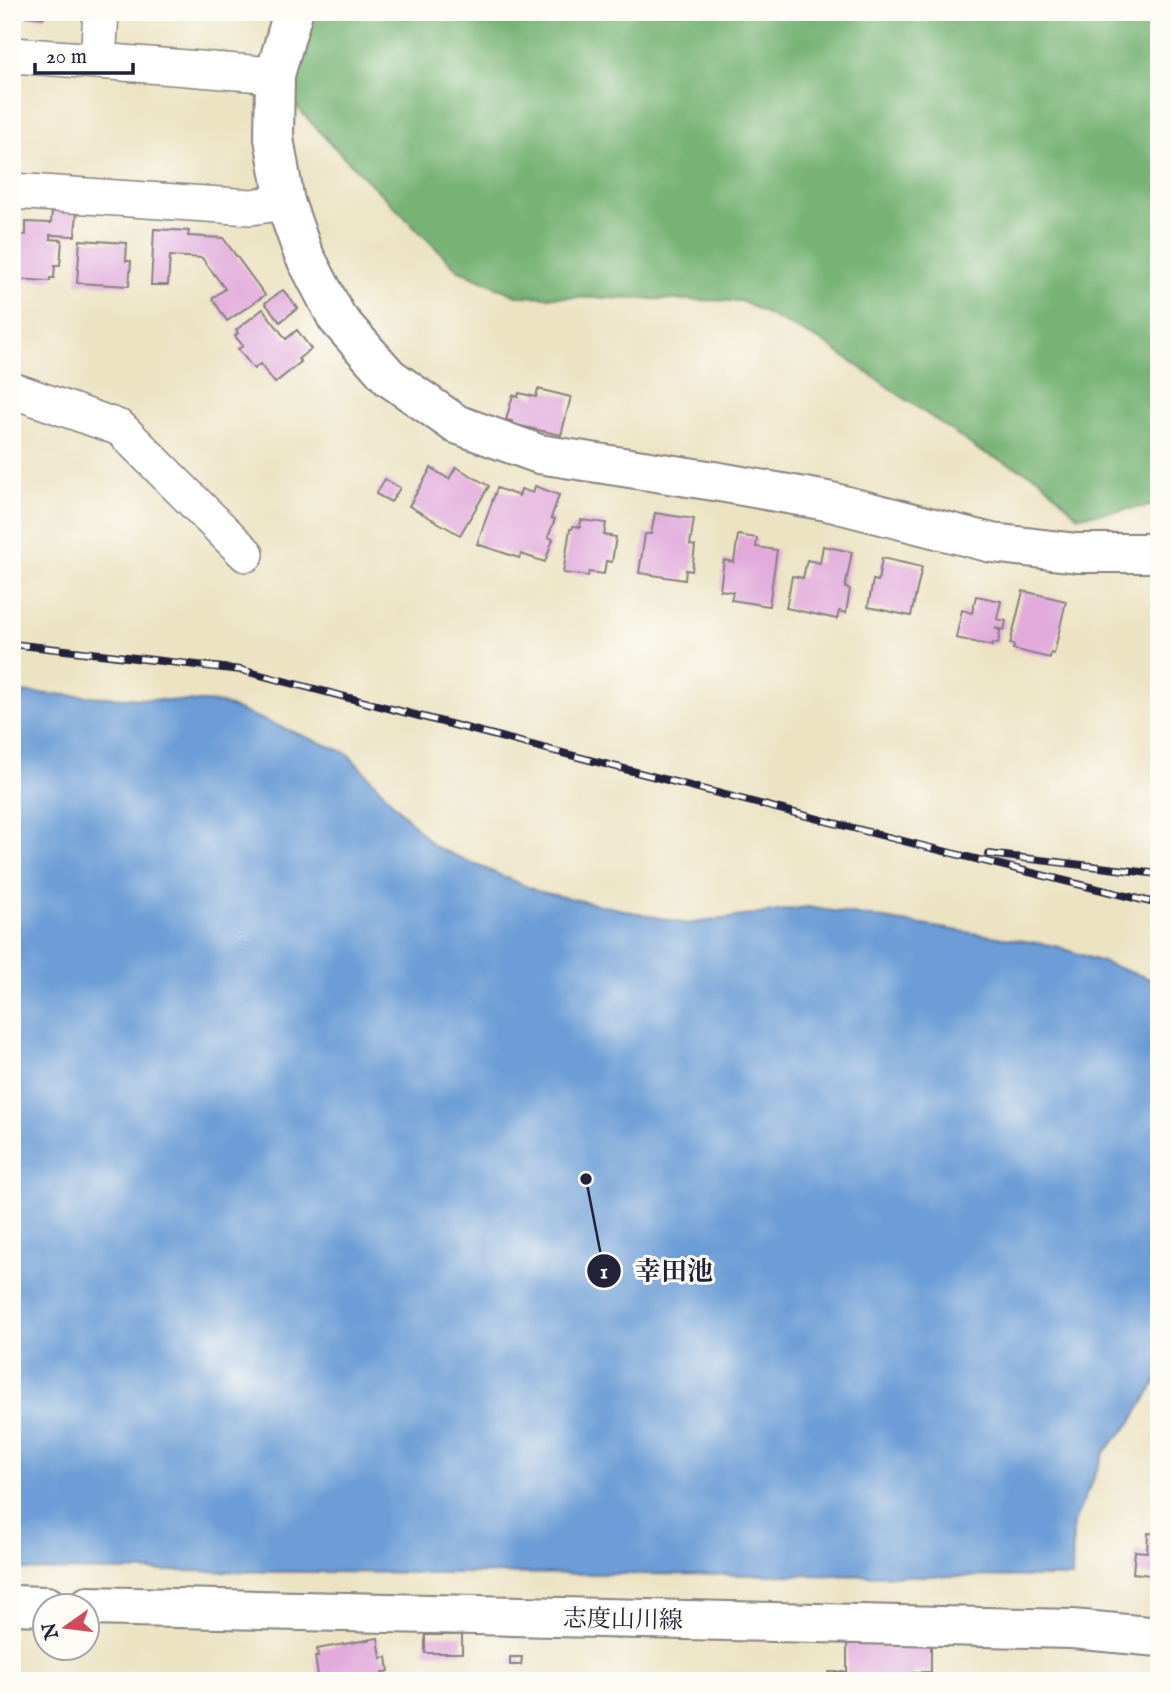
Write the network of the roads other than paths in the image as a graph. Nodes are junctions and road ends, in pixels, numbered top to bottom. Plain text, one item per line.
1 (102, 12) edge
2 (293, 12) edge
3 (12, 55) edge
4 (98, 61) junction
5 (275, 75) junction
6 (12, 191) edge
7 (285, 202) junction
8 (12, 390) edge
9 (1159, 553) edge
10 (246, 554) dead end
11 (12, 1605) edge
12 (32, 1605) edge
13 (102, 1606) edge
14 (1159, 1637) edge

1 - 4 street
2 - 5 street
3 - 4 street
4 - 5 street
5 - 7 street
6 - 7 street
7 - 9 street
8 - 10 street
11 - 12 street
13 - 14 street, 志度山川線

